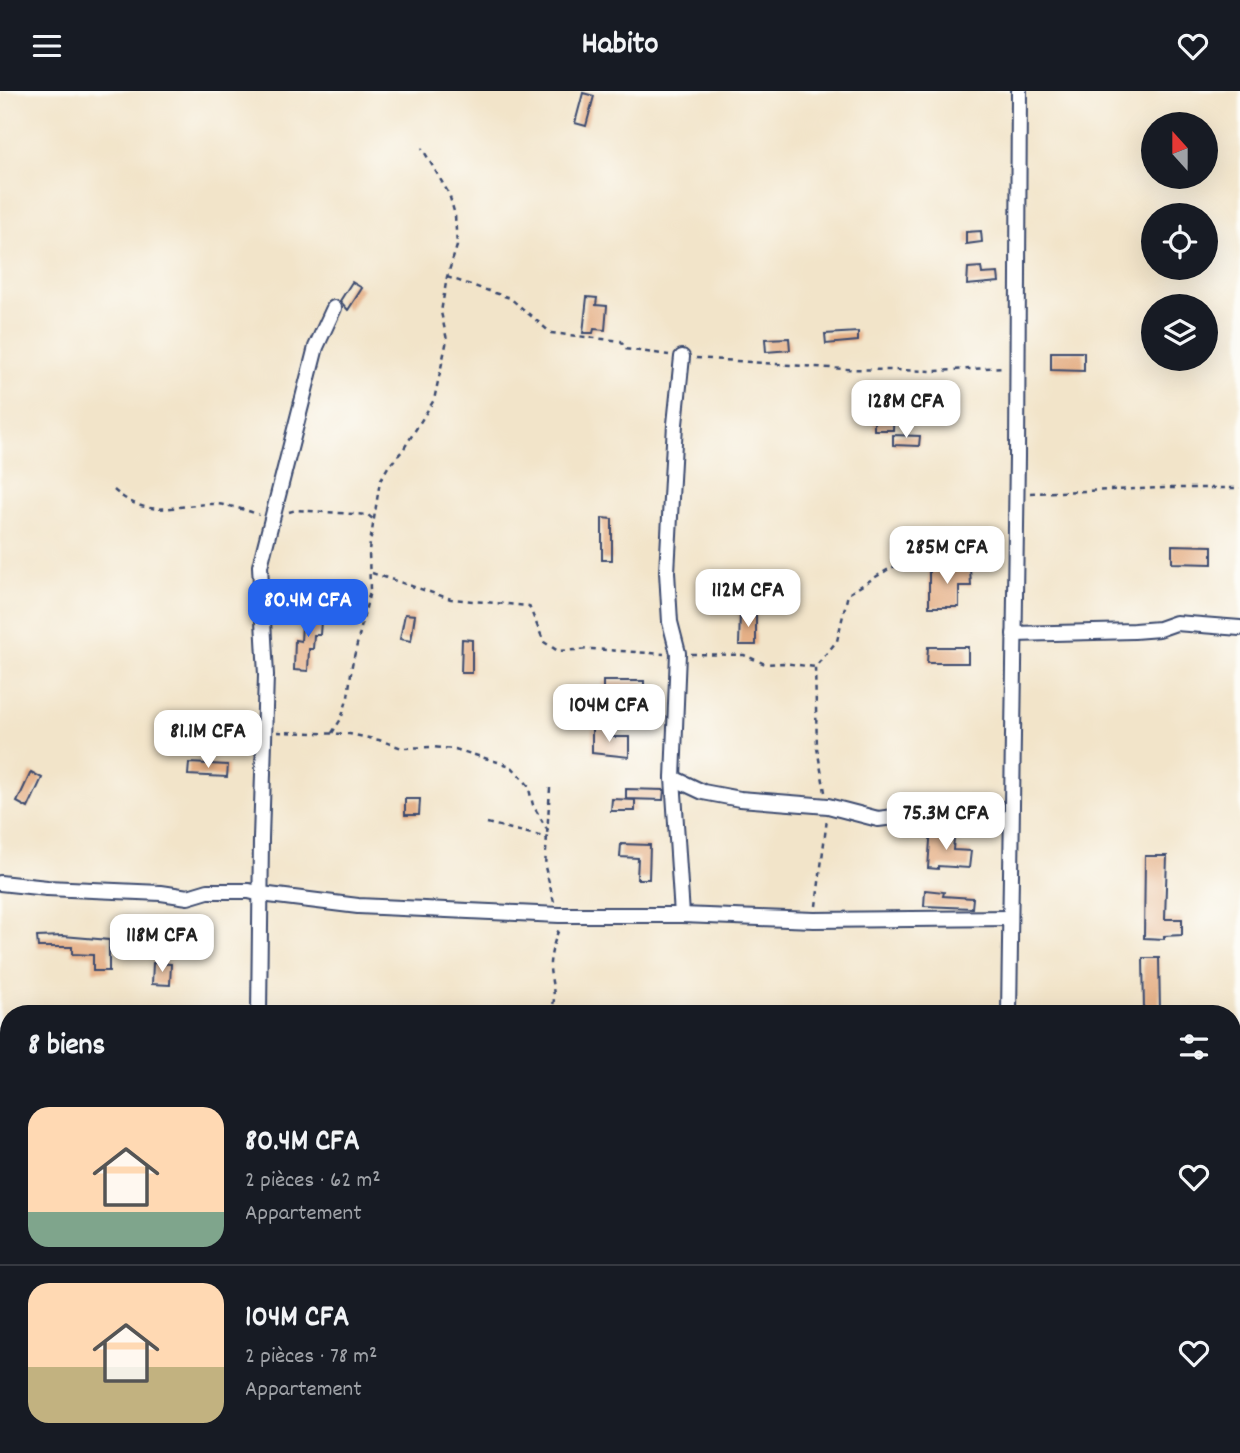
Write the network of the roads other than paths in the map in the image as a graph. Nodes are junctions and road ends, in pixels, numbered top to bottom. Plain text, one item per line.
1 (1019, 91) edge
2 (334, 307) dead end
3 (682, 357) road end
4 (1240, 628) edge
5 (1014, 634) junction
6 (673, 778) junction
7 (1011, 819) junction
8 (0, 883) edge
9 (261, 894) junction
10 (682, 915) junction
11 (1010, 918) junction
12 (259, 1005) edge
13 (1009, 1005) edge

1 - 5 street
2 - 9 street
3 - 6 street
4 - 5 street
5 - 7 street
6 - 7 street
6 - 10 street
7 - 11 street
8 - 9 street
9 - 10 street
9 - 12 street
10 - 11 street
11 - 13 street

